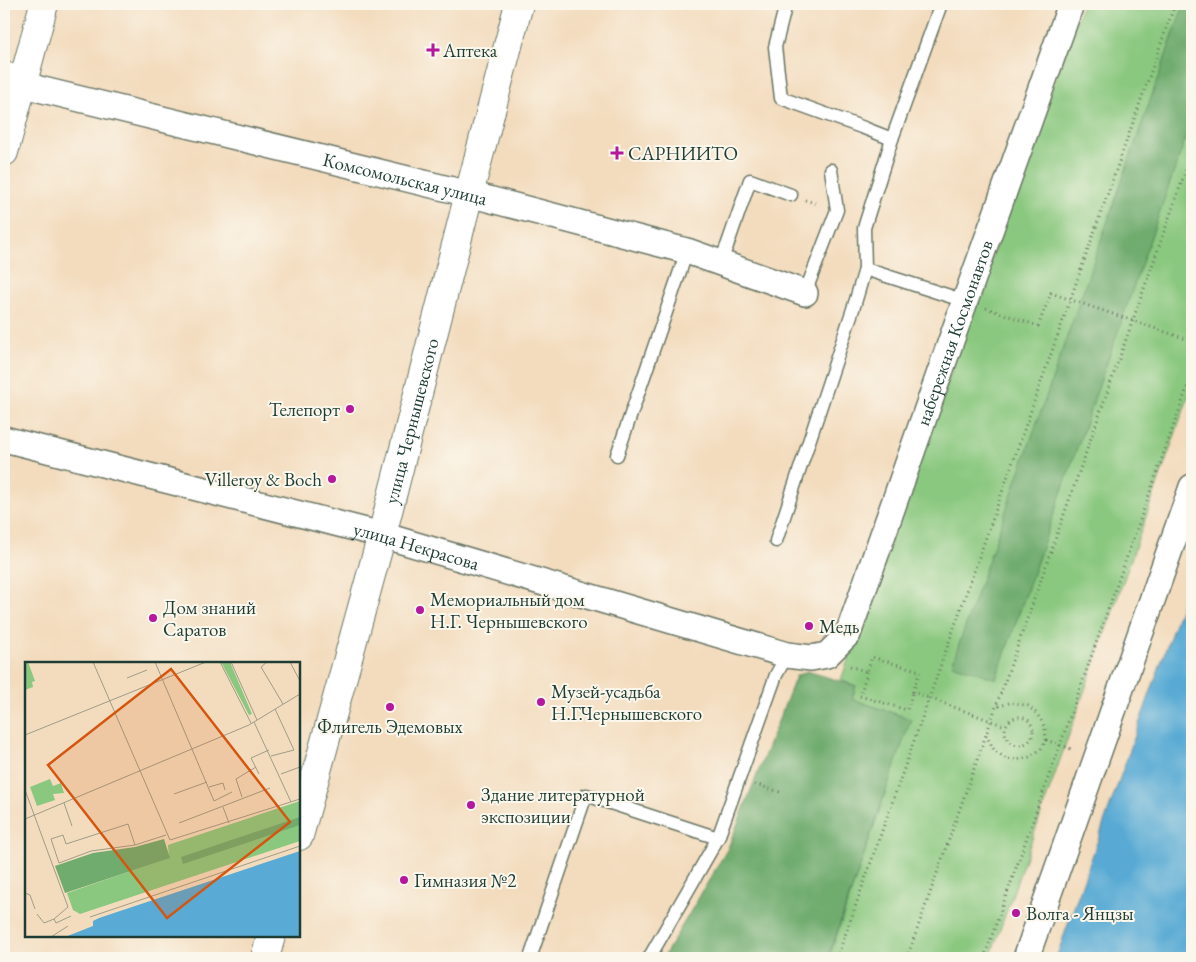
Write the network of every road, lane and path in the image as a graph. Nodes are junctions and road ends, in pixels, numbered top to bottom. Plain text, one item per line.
1 (44, 4) edge
2 (519, 4) edge
3 (786, 4) edge
4 (941, 4) edge
5 (1071, 4) edge
6 (1175, 4) edge
7 (13, 78) edge
8 (892, 139) junction
9 (4, 152) edge
10 (1192, 153) edge
11 (831, 170) dead end
12 (469, 194) junction
13 (790, 195) joint
14 (837, 210) junction
15 (687, 251) junction
16 (720, 262) junction
17 (865, 269) junction
18 (805, 292) joint
19 (1070, 300) junction
20 (965, 301) junction
21 (1133, 320) junction
22 (1192, 341) edge
23 (1192, 374) edge
24 (4, 439) edge
25 (617, 455) dead end
26 (1192, 487) edge
27 (382, 535) junction
28 (776, 541) dead end
29 (787, 655) junction
30 (827, 655) joint
31 (872, 657) dead end
32 (867, 672) dead end
33 (913, 692) junction
34 (929, 698) junction
35 (996, 707) junction
36 (991, 721) junction
37 (1005, 726) junction
38 (986, 735) junction
39 (1046, 740) junction
40 (1059, 745) junction
41 (1078, 752) dead end
42 (739, 779) junction
43 (783, 793) dead end
44 (300, 832) edge
45 (718, 838) junction
46 (271, 937) edge
47 (265, 958) edge
48 (530, 958) edge
49 (649, 958) edge
50 (836, 958) edge
51 (907, 958) edge
52 (984, 958) edge
53 (1026, 958) edge

1 - 7 main road
2 - 12 main road, улица Чернышевского
3 - 8 lane
4 - 8 lane
5 - 20 street, набережная Космонавтов
6 - 19 path
7 - 9 main road
7 - 12 street, Комсомольская улица
8 - 17 lane
10 - 21 path
11 - 14 lane
12 - 15 street, Комсомольская улица
12 - 27 main road, улица Чернышевского
13 - 14 path
13 - 16 lane
14 - 18 lane
15 - 16 street, Комсомольская улица
15 - 25 lane
16 - 18 street, Комсомольская улица
17 - 20 lane
17 - 28 lane
19 - 20 path
19 - 21 path
19 - 34 path
20 - 30 street, набережная Космонавтов
21 - 22 path
21 - 35 path
23 - 40 path
24 - 27 street, улица Некрасова
26 - 53 street
27 - 29 street, улица Некрасова
27 - 44 main road, улица Чернышевского
29 - 30 street, улица Некрасова
29 - 42 lane
31 - 33 path
32 - 33 path
33 - 34 path
34 - 36 path
34 - 50 path
35 - 36 path
35 - 39 path
36 - 37 path
36 - 38 path
37 - 37 path
38 - 39 path
38 - 51 path
39 - 40 path
40 - 41 path
40 - 52 path
42 - 43 path
42 - 45 lane
45 - 48 lane
45 - 49 lane
46 - 47 main road

